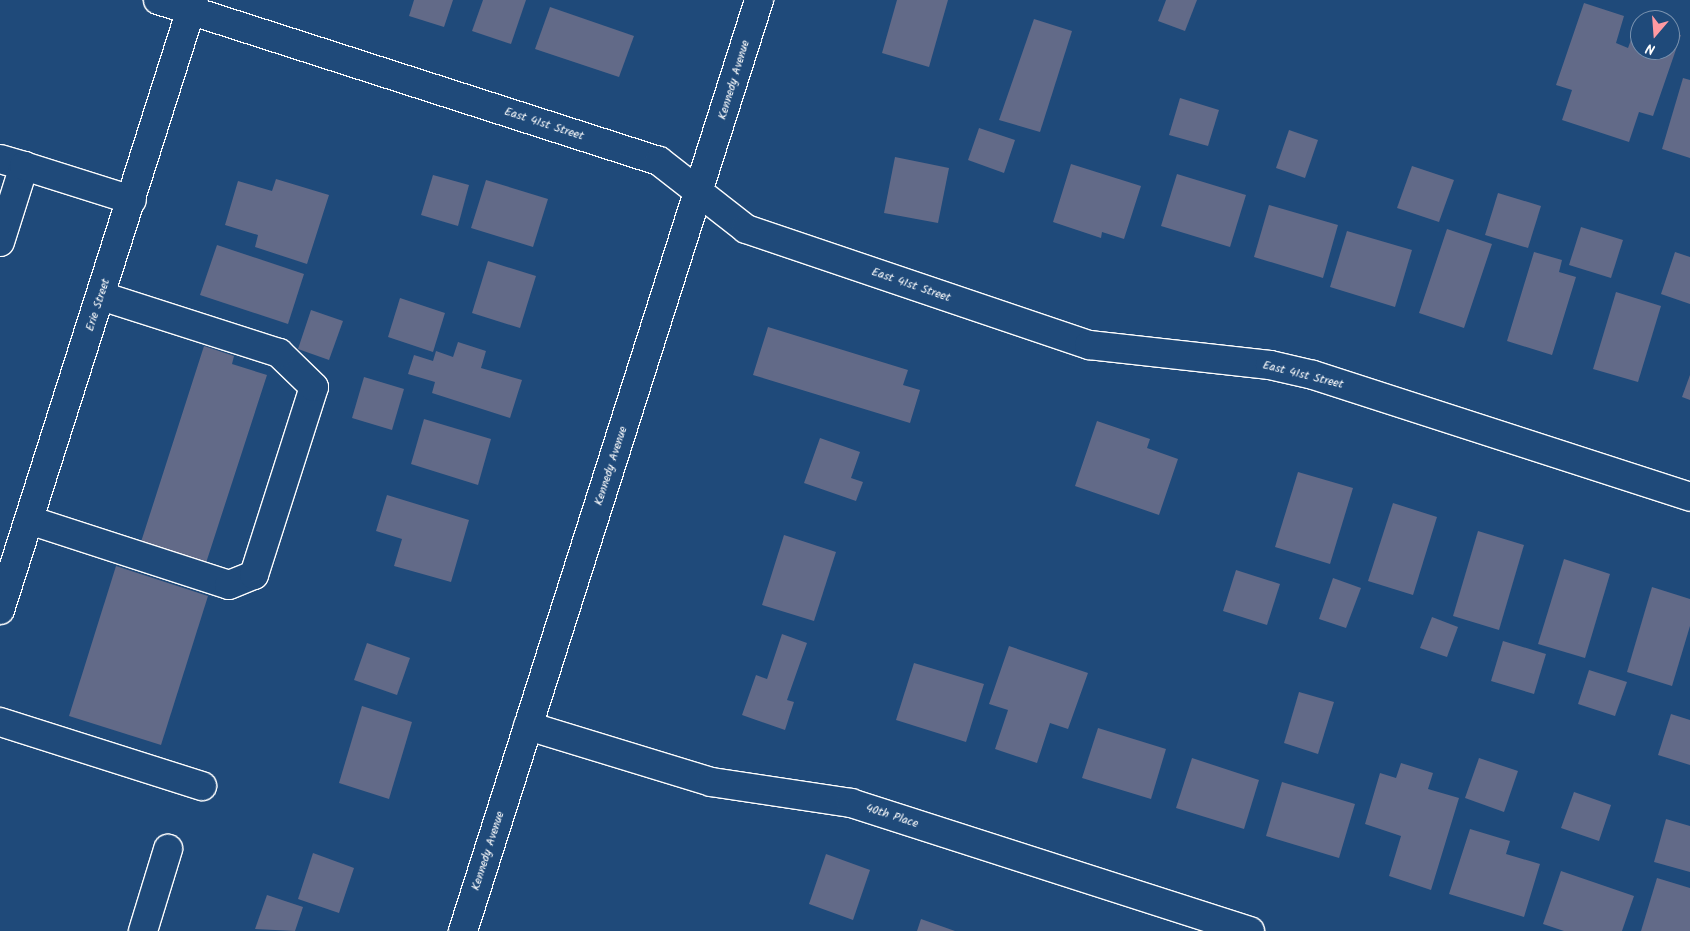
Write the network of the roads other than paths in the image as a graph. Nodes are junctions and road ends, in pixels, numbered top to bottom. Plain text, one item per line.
1 (158, 0) edge
2 (759, 0) edge
3 (192, 6) edge
4 (12, 162) edge
5 (698, 194) junction
6 (132, 200) junction
7 (0, 242) edge
8 (101, 296) junction
9 (1690, 497) edge
10 (29, 520) junction
11 (0, 610) edge
12 (0, 722) edge
13 (528, 726) junction
14 (202, 786) dead end
15 (168, 849) dead end
16 (142, 931) edge
17 (463, 931) edge
18 (1250, 931) edge

1 - 3 street, East 41st Street
2 - 5 street, Kennedy Avenue
3 - 5 street, East 41st Street
3 - 6 street, Erie Street
4 - 6 street
4 - 7 street
5 - 9 street, East 41st Street
5 - 13 street, Kennedy Avenue
6 - 8 street, Erie Street
8 - 10 street, Erie Street
8 - 10 street
10 - 11 street, Erie Street
12 - 14 street
13 - 17 street, Kennedy Avenue
13 - 18 street, 40th Place
15 - 16 street

